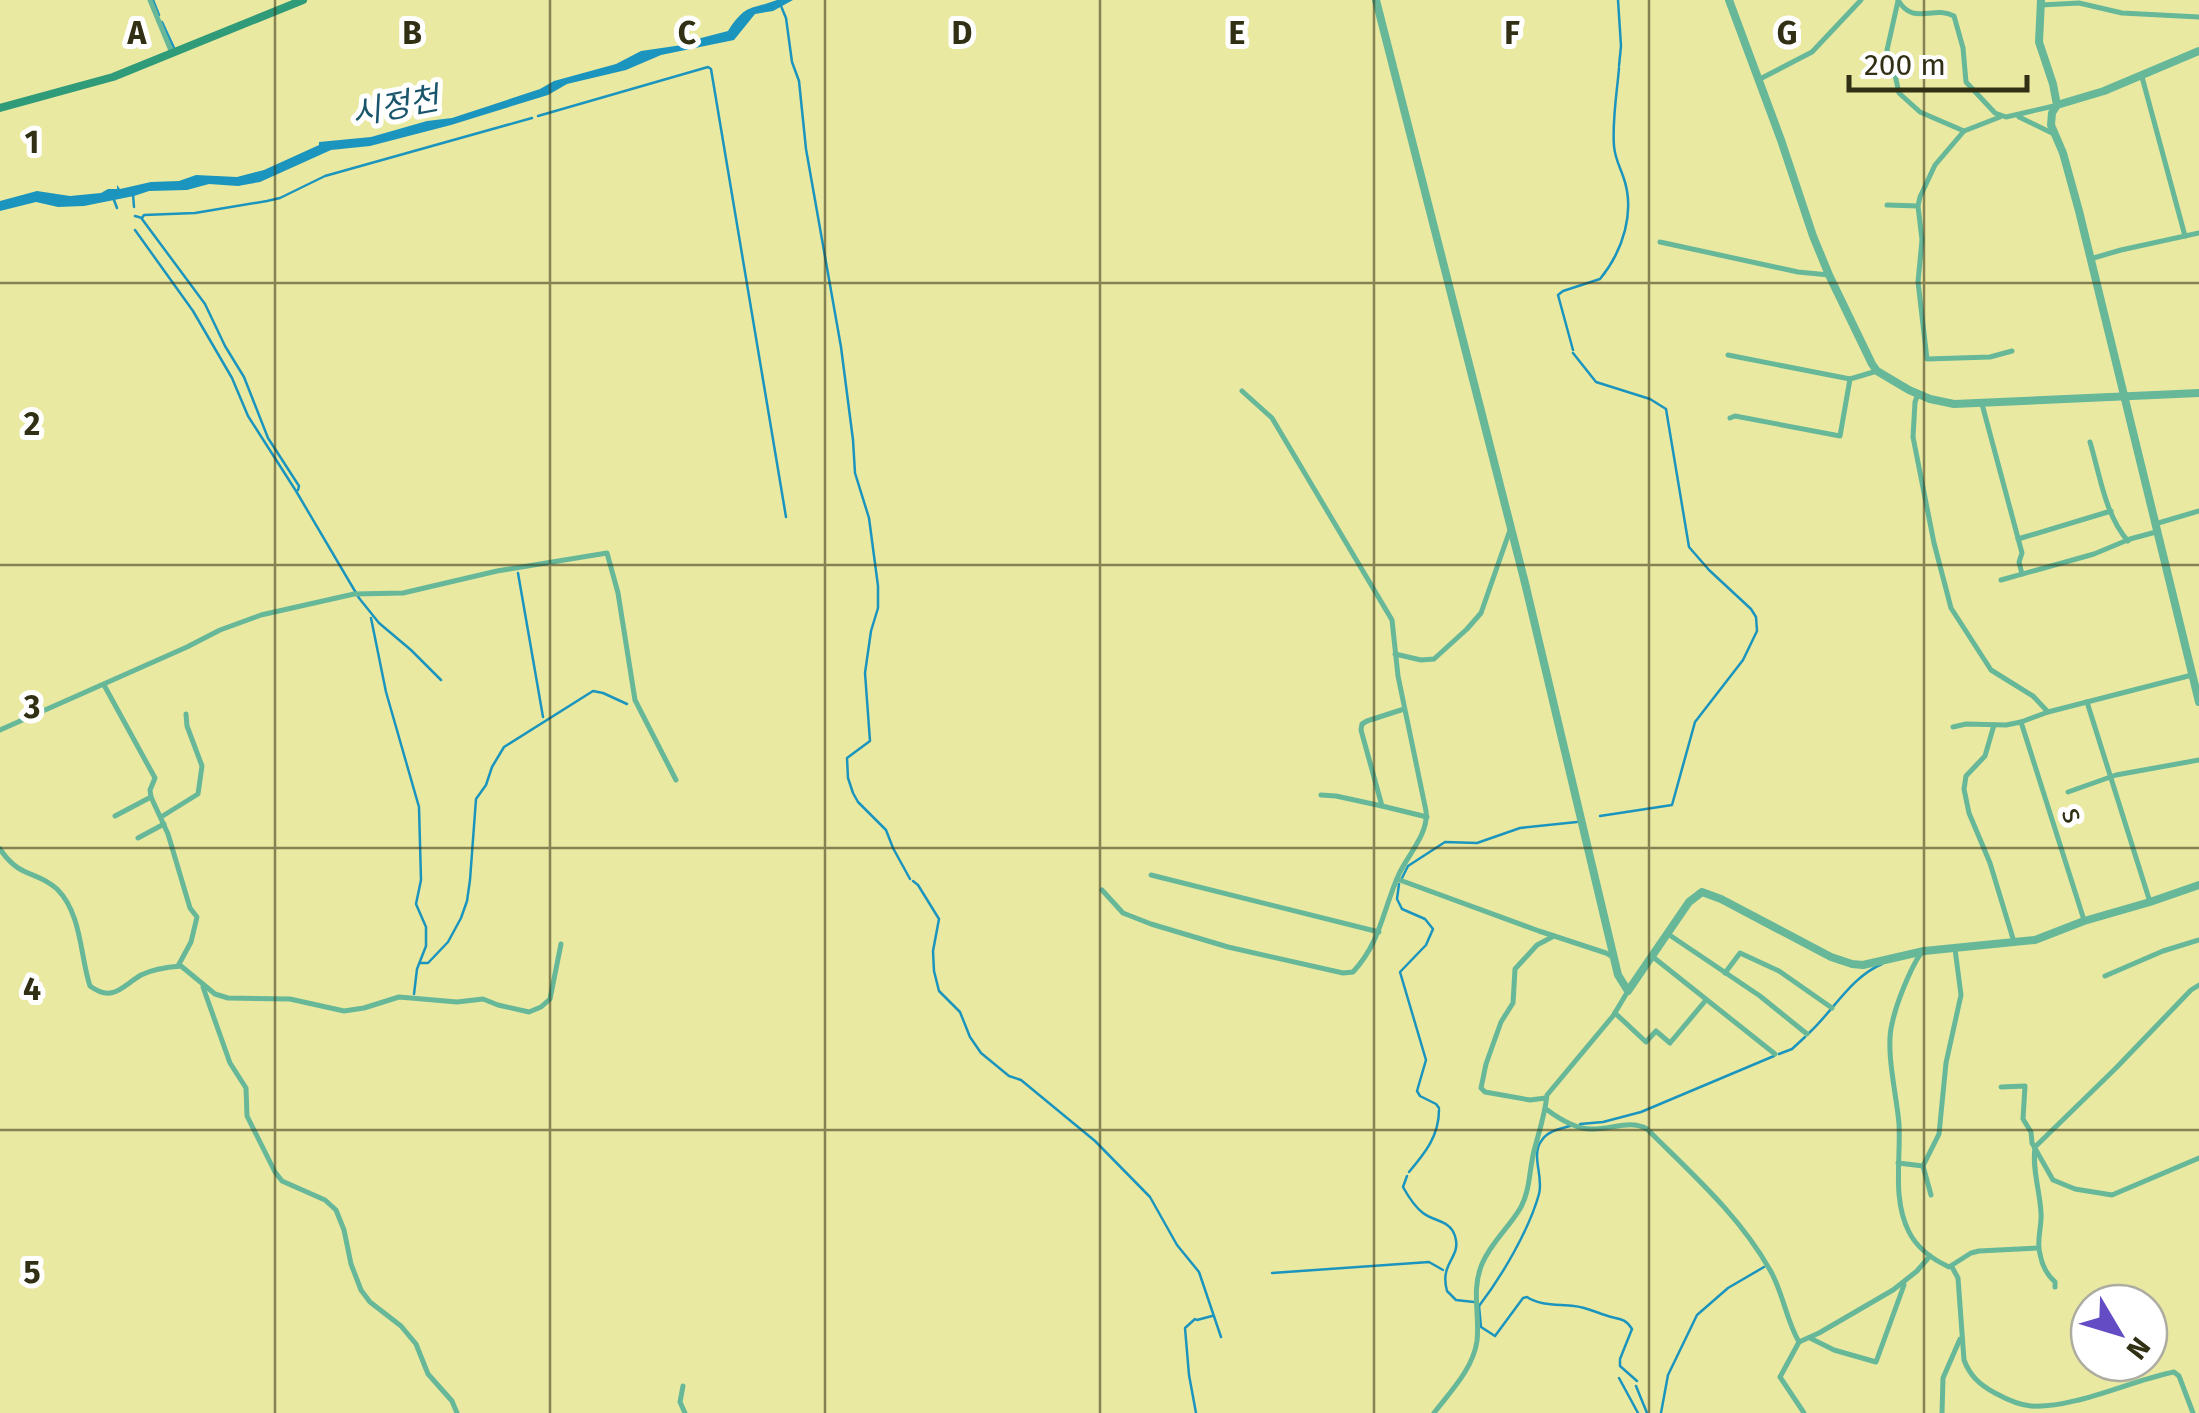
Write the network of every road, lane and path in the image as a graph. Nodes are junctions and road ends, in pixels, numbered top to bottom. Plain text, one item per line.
1 (150, 0) edge
2 (303, 0) edge
3 (1376, 0) edge
4 (1729, 0) edge
5 (1861, 0) edge
6 (1898, 0) edge
7 (2041, 2) edge
8 (2199, 17) edge
9 (2199, 51) edge
10 (172, 53) junction
11 (2141, 74) junction
12 (1758, 80) junction
13 (2057, 105) junction
14 (0, 108) edge
15 (2016, 116) junction
16 (2000, 117) junction
17 (1964, 131) junction
18 (2058, 138) junction
19 (1887, 206) dead end
20 (1918, 206) junction
21 (2199, 233) edge
22 (2185, 236) junction
23 (1660, 242) dead end
24 (2090, 260) junction
25 (1829, 275) junction
26 (2012, 351) dead end
27 (1728, 355) dead end
28 (1877, 370) junction
29 (1850, 379) junction
30 (1242, 392) dead end
31 (2199, 393) edge
32 (1918, 394) junction
33 (2124, 397) junction
34 (1982, 404) junction
35 (1730, 418) dead end
36 (2090, 442) dead end
37 (2111, 511) junction
38 (2199, 511) edge
39 (2156, 528) junction
40 (1510, 530) junction
41 (2018, 539) junction
42 (2128, 541) junction
43 (2022, 574) junction
44 (2002, 580) dead end
45 (2199, 640) edge
46 (2184, 644) junction
47 (1395, 654) junction
48 (2192, 675) junction
49 (104, 684) junction
50 (2087, 702) junction
51 (2199, 702) edge
52 (1404, 708) junction
53 (2048, 712) junction
54 (186, 714) dead end
55 (2020, 722) junction
56 (1994, 725) junction
57 (1954, 728) dead end
58 (0, 730) edge
59 (2199, 760) edge
60 (2110, 778) junction
61 (676, 780) dead end
62 (2068, 792) dead end
63 (1321, 795) dead end
64 (151, 797) junction
65 (1382, 806) junction
66 (115, 816) dead end
67 (1427, 817) junction
68 (163, 820) junction
69 (138, 838) dead end
70 (0, 848) edge
71 (1150, 876) dead end
72 (1397, 879) junction
73 (2199, 884) edge
74 (1102, 890) dead end
75 (2150, 902) junction
76 (2084, 921) junction
77 (1379, 932) junction
78 (1668, 934) junction
79 (1554, 936) junction
80 (2199, 940) edge
81 (2014, 942) junction
82 (561, 944) dead end
83 (1954, 946) junction
84 (1924, 951) junction
85 (1653, 957) junction
86 (1614, 958) junction
87 (178, 966) junction
88 (1725, 973) junction
89 (2105, 976) dead end
90 (202, 984) junction
91 (2199, 986) edge
92 (1628, 991) junction
93 (1706, 1000) junction
94 (1832, 1008) dead end
95 (1615, 1013) junction
96 (1807, 1034) dead end
97 (1774, 1054) dead end
98 (2001, 1087) dead end
99 (1546, 1098) junction
100 (1546, 1108) junction
101 (2034, 1147) junction
102 (2199, 1158) edge
103 (1898, 1163) junction
104 (1923, 1166) junction
105 (1930, 1195) dead end
106 (2038, 1248) junction
107 (1930, 1256) junction
108 (1952, 1267) junction
109 (1905, 1282) junction
110 (2055, 1288) dead end
111 (1962, 1336) junction
112 (1810, 1338) junction
113 (1798, 1342) junction
114 (683, 1386) dead end
115 (457, 1413) edge
116 (685, 1413) edge
117 (1434, 1413) edge
118 (1804, 1413) edge
119 (1942, 1413) edge
120 (2193, 1413) edge

1 - 10 street
2 - 10 main road
3 - 40 street
4 - 12 street
5 - 12 street
6 - 16 street
6 - 17 street
7 - 8 street
7 - 13 street
9 - 11 street
10 - 14 main road
11 - 13 street
11 - 22 street
12 - 25 street
13 - 15 street
13 - 18 street
15 - 16 street
15 - 18 street
16 - 17 street
17 - 20 street
18 - 24 street
19 - 20 street
20 - 26 street
21 - 22 street
22 - 24 street
23 - 25 street
24 - 33 street
25 - 28 street
27 - 29 street
28 - 29 street
28 - 32 street
29 - 35 street
30 - 47 street
31 - 33 street
32 - 34 street
32 - 53 street
33 - 34 street
33 - 39 street
34 - 41 street
36 - 37 street
37 - 41 street
37 - 42 street
38 - 39 street
39 - 42 street
39 - 46 street
40 - 47 street
40 - 86 street
41 - 43 street
42 - 43 street
43 - 44 street
45 - 46 street
46 - 48 street
47 - 52 street
48 - 50 street
48 - 51 street
49 - 58 street
49 - 61 street
49 - 64 street
50 - 53 street
50 - 60 street
52 - 65 street
52 - 67 street
53 - 55 street
54 - 68 street
55 - 56 street
55 - 76 street, s
56 - 57 street
56 - 81 street
59 - 60 street
60 - 62 street
60 - 75 street
63 - 65 street
64 - 66 street
64 - 68 street
65 - 67 street
67 - 72 street
68 - 69 street
68 - 87 street
70 - 87 street
71 - 77 street
72 - 77 street
72 - 79 street
73 - 75 street
74 - 77 street
75 - 76 street
76 - 81 street
78 - 84 street
78 - 85 street
78 - 88 street
79 - 86 street
79 - 99 street
80 - 89 street
81 - 83 street
82 - 90 street
83 - 84 street
83 - 104 street
84 - 103 street
85 - 92 street
85 - 93 street
86 - 92 street
87 - 90 street
88 - 94 street
88 - 96 street
90 - 115 street
91 - 101 street
92 - 95 street
93 - 95 street
93 - 97 street
95 - 99 street
98 - 101 street
99 - 100 street
100 - 113 street
100 - 117 street
101 - 102 street
101 - 106 street
103 - 104 street
103 - 107 street
104 - 105 street
106 - 108 street
106 - 110 street
107 - 108 street
107 - 109 street
108 - 111 street
109 - 112 street
109 - 112 street
111 - 119 street
111 - 120 street
112 - 113 street
113 - 118 street
114 - 116 street

